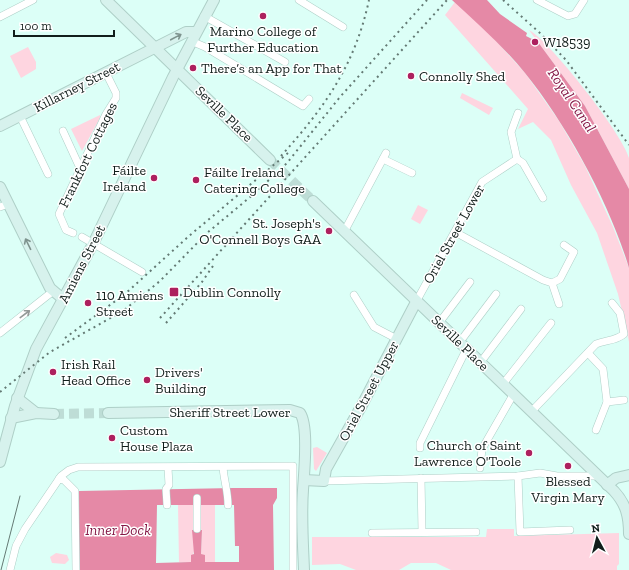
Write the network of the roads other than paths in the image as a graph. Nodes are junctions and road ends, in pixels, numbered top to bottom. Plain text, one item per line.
1 (33, 0) edge
2 (106, 0) edge
3 (214, 0) edge
4 (299, 0) edge
5 (537, 0) edge
6 (584, 0) edge
7 (204, 16) junction
8 (0, 17) edge
9 (343, 27) dead end
10 (196, 32) junction
11 (191, 41) junction
12 (155, 48) junction
13 (285, 62) dead end
14 (177, 70) junction
15 (106, 73) junction
16 (309, 99) dead end
17 (518, 113) dead end
18 (20, 116) junction
19 (0, 126) edge
20 (63, 131) dead end
21 (517, 159) junction
22 (270, 160) tunnel mouth
23 (80, 168) junction
24 (412, 173) dead end
25 (48, 174) dead end
26 (0, 187) edge
27 (543, 198) dead end
28 (313, 201) tunnel mouth
29 (4, 205) edge
30 (344, 232) junction
31 (455, 232) junction
32 (73, 233) dead end
33 (82, 237) dead end
34 (94, 242) junction
35 (564, 245) dead end
36 (142, 272) dead end
37 (470, 282) dead end
38 (552, 282) junction
39 (52, 292) junction
40 (496, 294) dead end
41 (354, 295) dead end
42 (63, 299) junction
43 (416, 302) junction
44 (559, 304) dead end
45 (612, 304) dead end
46 (521, 309) dead end
47 (439, 323) junction
48 (550, 323) dead end
49 (0, 333) edge
50 (397, 339) junction
51 (459, 343) junction
52 (466, 350) junction
53 (588, 353) junction
54 (480, 363) junction
55 (503, 384) junction
56 (514, 395) junction
57 (17, 398) junction
58 (624, 400) dead end
59 (607, 402) junction
60 (531, 412) junction
61 (36, 413) junction
62 (108, 413) tunnel mouth
63 (54, 414) tunnel mouth
64 (11, 418) junction
65 (596, 430) dead end
66 (420, 448) dead end
67 (0, 462) edge
68 (224, 467) junction
69 (168, 468) junction
70 (480, 468) dead end
71 (629, 475) edge
72 (518, 476) junction
73 (598, 476) junction
74 (421, 478) junction
75 (59, 479) junction
76 (304, 480) junction
77 (324, 480) junction
78 (607, 485) junction
79 (197, 498) dead end
80 (166, 505) dead end
81 (228, 505) dead end
82 (197, 529) dead end
83 (570, 530) dead end
84 (422, 532) junction
85 (476, 532) dead end
86 (372, 533) dead end
87 (629, 534) edge
88 (10, 570) edge
89 (76, 570) edge
90 (293, 570) edge
91 (304, 570) edge

1 - 8 street
2 - 12 main road, Seville Place
3 - 7 main road, Amiens Street
4 - 9 street
5 - 6 street
7 - 10 main road, Amiens Street
7 - 13 street
10 - 11 main road, Amiens Street
12 -> 10 main road, Killarney Street
11 - 14 main road, Amiens Street
11 - 16 street
12 - 14 main road, Seville Place
12 - 15 main road, Killarney Street
14 - 22 main road, Seville Place
14 - 34 main road, Amiens Street
15 - 18 main road, Killarney Street
15 - 23 street, Frankfort Cottages
17 - 21 street
18 - 19 main road, Killarney Street
18 - 25 street
20 - 23 street
21 - 27 street
21 - 31 street, Oriel Street Lower
23 - 32 street, Frankfort Cottages
24 - 30 street
26 - 29 main road
28 - 30 main road, Seville Place
39 -> 29 main road
30 - 43 main road, Seville Place
31 - 38 street
31 - 43 street, Oriel Street Lower
33 - 34 street
34 - 36 street
34 - 42 main road, Amiens Street
35 - 38 street
37 - 47 street
38 - 44 street
39 - 42 main road
49 -> 39 street
40 - 51 street
41 - 50 street
42 - 57 main road, Amiens Street
43 - 47 main road, Seville Place
43 - 50 main road, Oriel Street Upper
45 - 53 street
46 - 54 street
47 - 51 main road, Seville Place
48 - 55 street
50 - 77 main road, Oriel Street Upper
51 - 52 main road, Seville Place
52 - 54 main road, Seville Place
52 - 66 street
53 - 59 street
53 - 60 street
54 - 55 main road, Seville Place
55 - 56 main road, Seville Place
56 - 60 main road, Seville Place
56 - 70 street
57 - 61 main road
57 - 64 main road, Amiens Street
58 - 59 street
59 - 65 street
60 - 73 main road, Seville Place
61 - 63 main road
61 - 64 main road
62 - 76 main road, Sheriff Street Lower
64 - 67 main road, Amiens Street
68 - 69 street
68 - 81 street
68 - 90 street
69 - 75 street
69 - 80 street
71 - 78 main road
72 - 73 street
72 - 74 street
72 - 83 street
73 - 78 main road, Seville Place
74 - 77 street
74 - 84 street
75 - 88 street
75 - 89 street
76 - 77 main road
76 - 91 main road
78 - 87 main road, Seville Place
79 - 82 street
84 - 85 street
84 - 86 street

